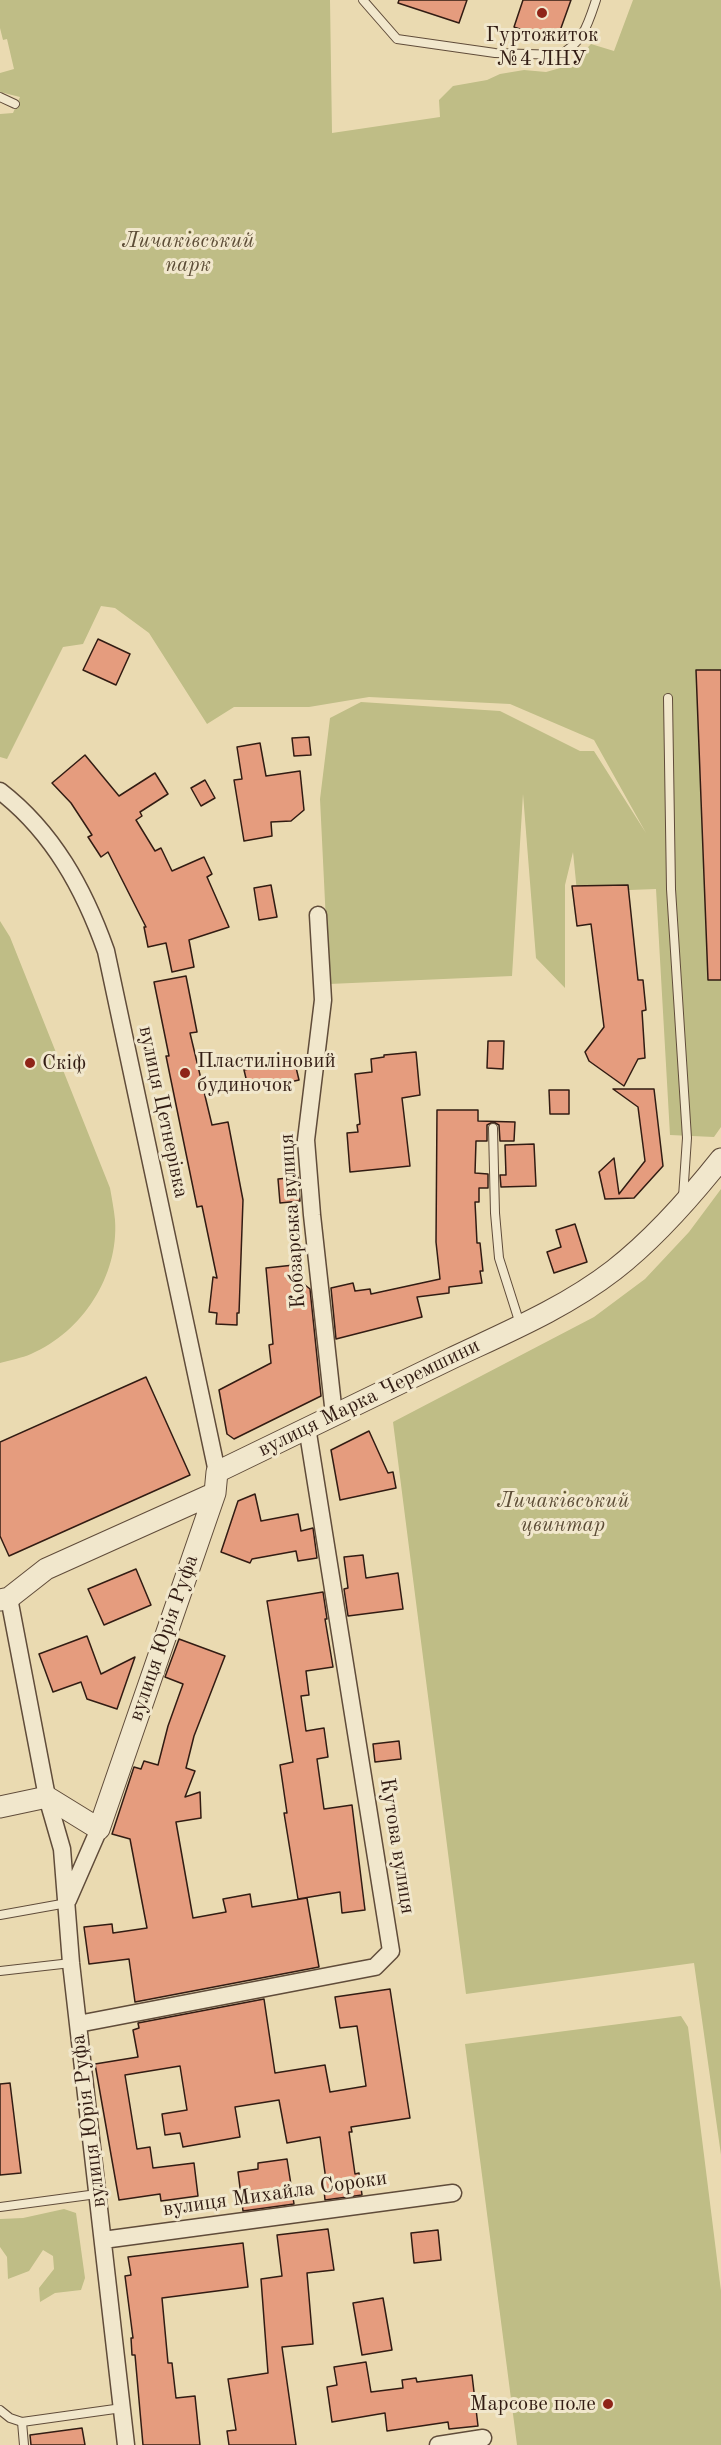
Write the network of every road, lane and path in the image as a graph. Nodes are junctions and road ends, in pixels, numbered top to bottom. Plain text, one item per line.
1 (363, 0) edge
2 (596, 0) edge
3 (0, 97) edge
4 (15, 104) dead end
5 (668, 698) dead end
6 (0, 791) edge
7 (318, 915) dead end
8 (493, 1128) dead end
9 (721, 1159) edge
10 (682, 1204) junction
11 (520, 1324) junction
12 (334, 1415) junction
13 (307, 1428) junction
14 (216, 1482) junction
15 (4, 1599) edge
16 (47, 1797) junction
17 (0, 1807) edge
18 (99, 1829) junction
19 (67, 1904) junction
20 (0, 1915) edge
21 (71, 1963) junction
22 (0, 1971) edge
23 (78, 2024) junction
24 (453, 2193) dead end
25 (97, 2194) junction
26 (0, 2207) edge
27 (103, 2240) junction
28 (122, 2408) junction
29 (0, 2410) edge
30 (22, 2422) junction
31 (483, 2438) dead end
32 (24, 2445) edge
33 (126, 2445) edge
34 (438, 2445) edge

1 - 2 lane
3 - 4 lane
5 - 10 lane
6 - 14 street, вулиця Цетнерівка
7 - 12 street, Кобзарська вулиця
8 - 11 lane
9 - 10 street, вулиця Марка Черемшини
10 - 11 street, вулиця Марка Черемшини
11 - 12 street, вулиця Марка Черемшини
12 - 13 street, вулиця Марка Черемшини
13 - 14 street, вулиця Марка Черемшини
13 - 23 street, Кутова вулиця
14 - 15 street, вулиця Марка Черемшини
14 - 18 street, вулиця Юрія Руфа
15 - 16 street, вулиця Юрія Руфа
16 - 17 street
16 - 18 street
16 - 19 street, вулиця Юрія Руфа
18 - 19 street
19 - 20 lane
19 - 21 street, вулиця Юрія Руфа
21 - 22 lane
21 - 23 street, вулиця Юрія Руфа
23 - 25 street, вулиця Юрія Руфа
24 - 27 street, вулиця Михайла Сороки
25 - 26 lane
25 - 27 street, вулиця Юрія Руфа
27 - 28 street, вулиця Юрія Руфа
28 - 30 lane
28 - 33 street, вулиця Юрія Руфа
29 - 30 lane
30 - 32 lane
31 - 34 street

